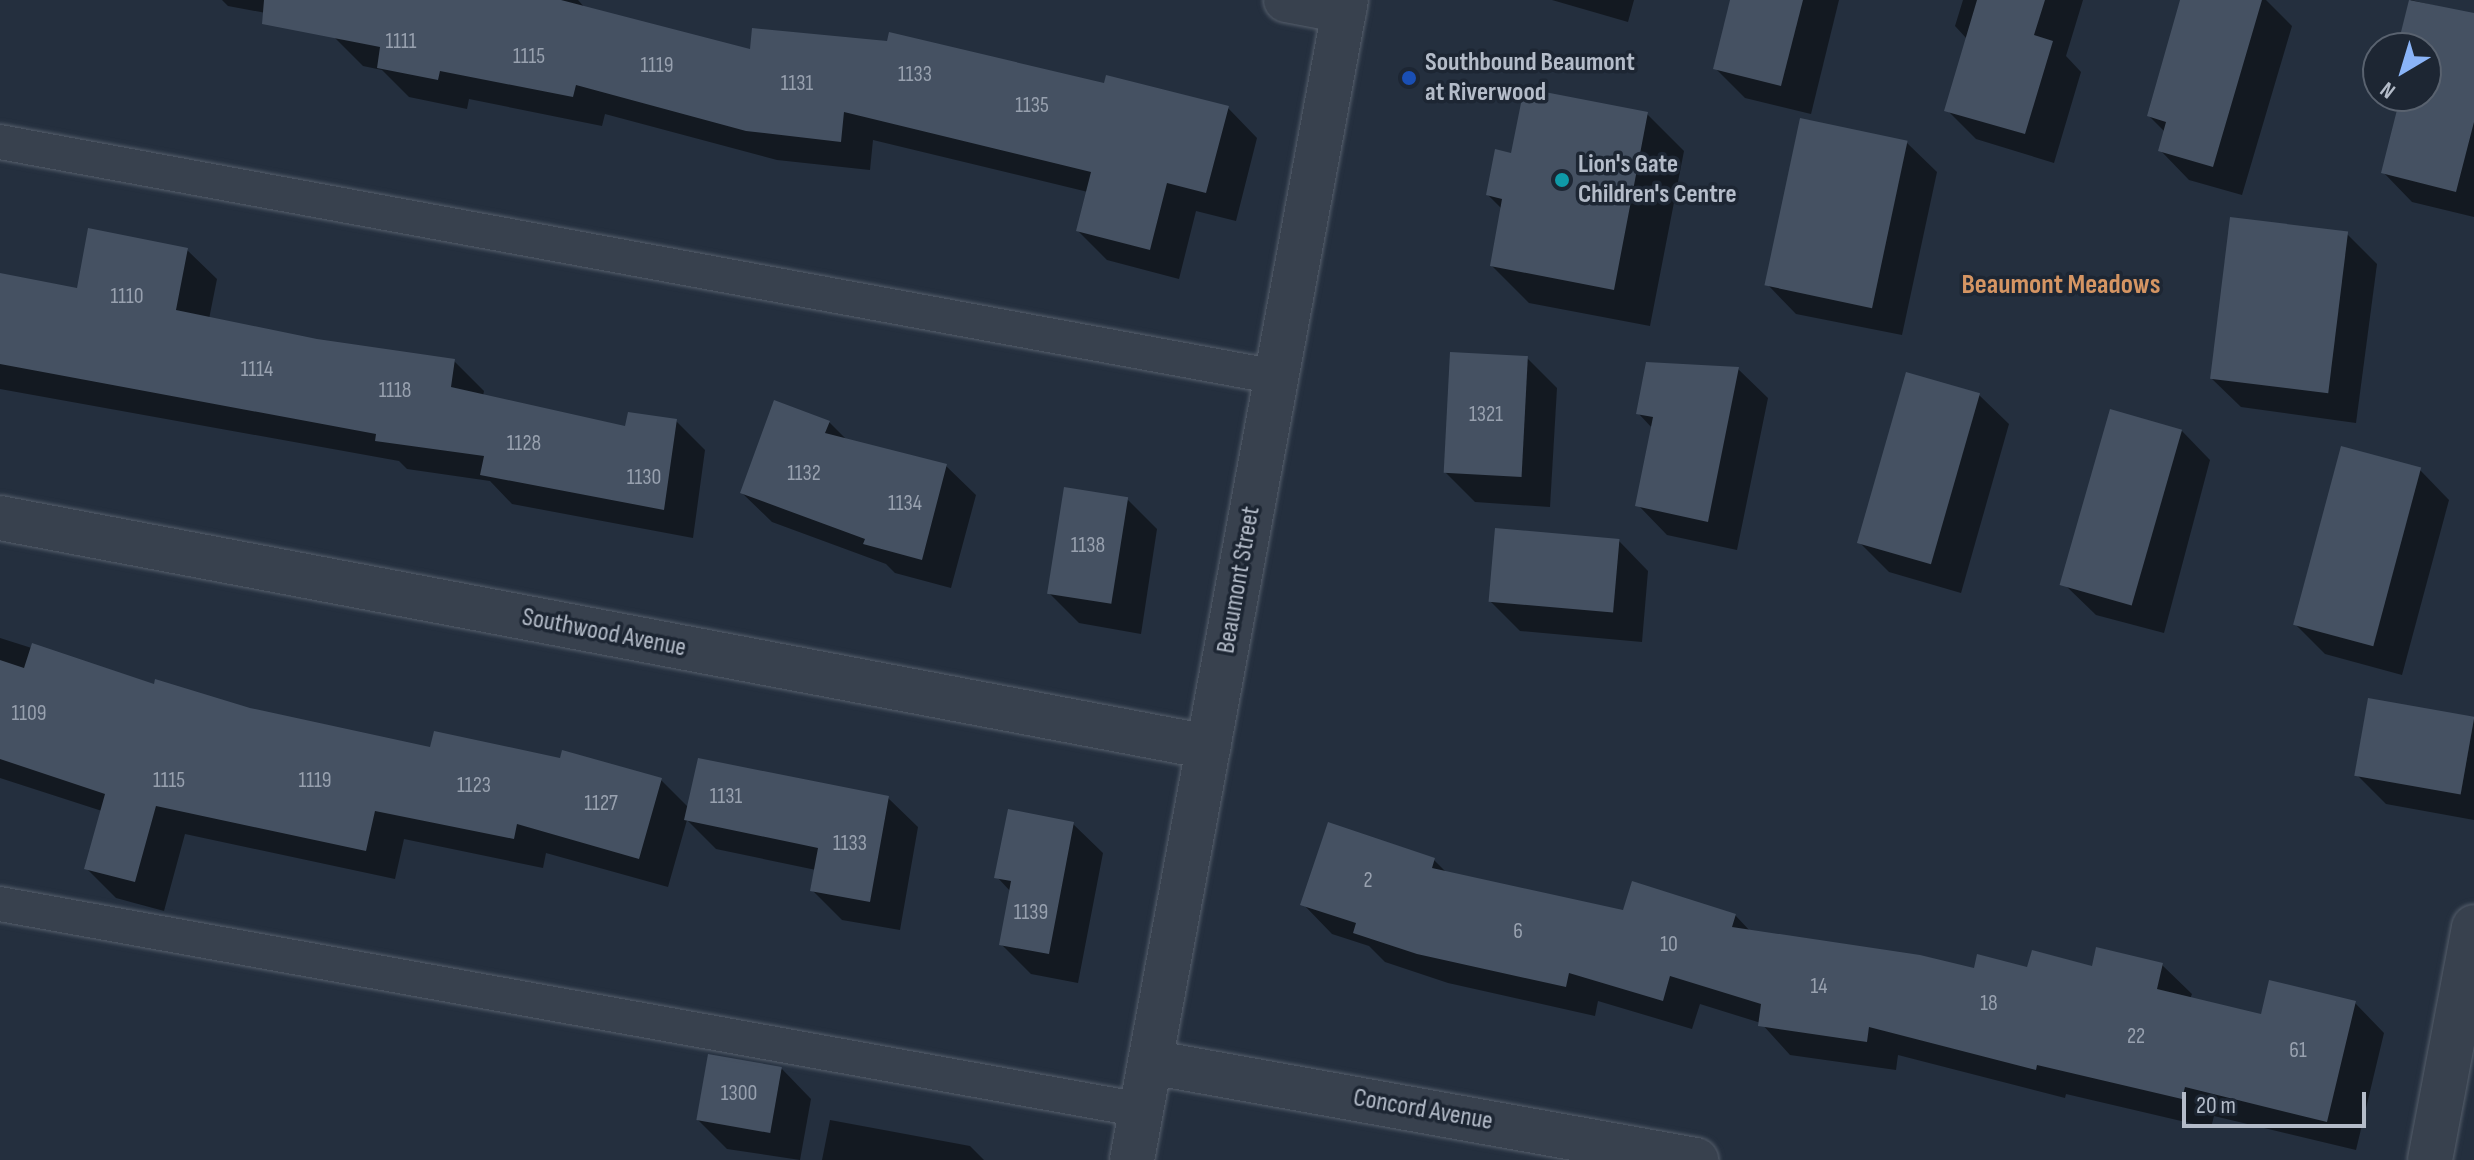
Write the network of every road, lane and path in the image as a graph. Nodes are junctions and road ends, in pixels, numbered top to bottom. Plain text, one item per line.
1 (1286, 0) edge
2 (1345, 5) edge
3 (0, 142) edge
4 (1277, 377) junction
5 (0, 518) edge
6 (1208, 747) junction
7 (0, 904) edge
8 (2474, 927) edge
9 (1150, 1062) junction
10 (1141, 1110) junction
11 (1132, 1160) edge
12 (1696, 1160) edge
13 (2430, 1160) edge

1 - 2 street
2 - 4 street, Beaumont Street
3 - 4 lane
4 - 6 street, Beaumont Street
5 - 6 street, Southwood Avenue
6 - 9 street, Beaumont Street
7 - 10 lane
8 - 13 street
9 - 10 street, Beaumont Street
9 - 12 street, Concord Avenue
10 - 11 street, Beaumont Street

